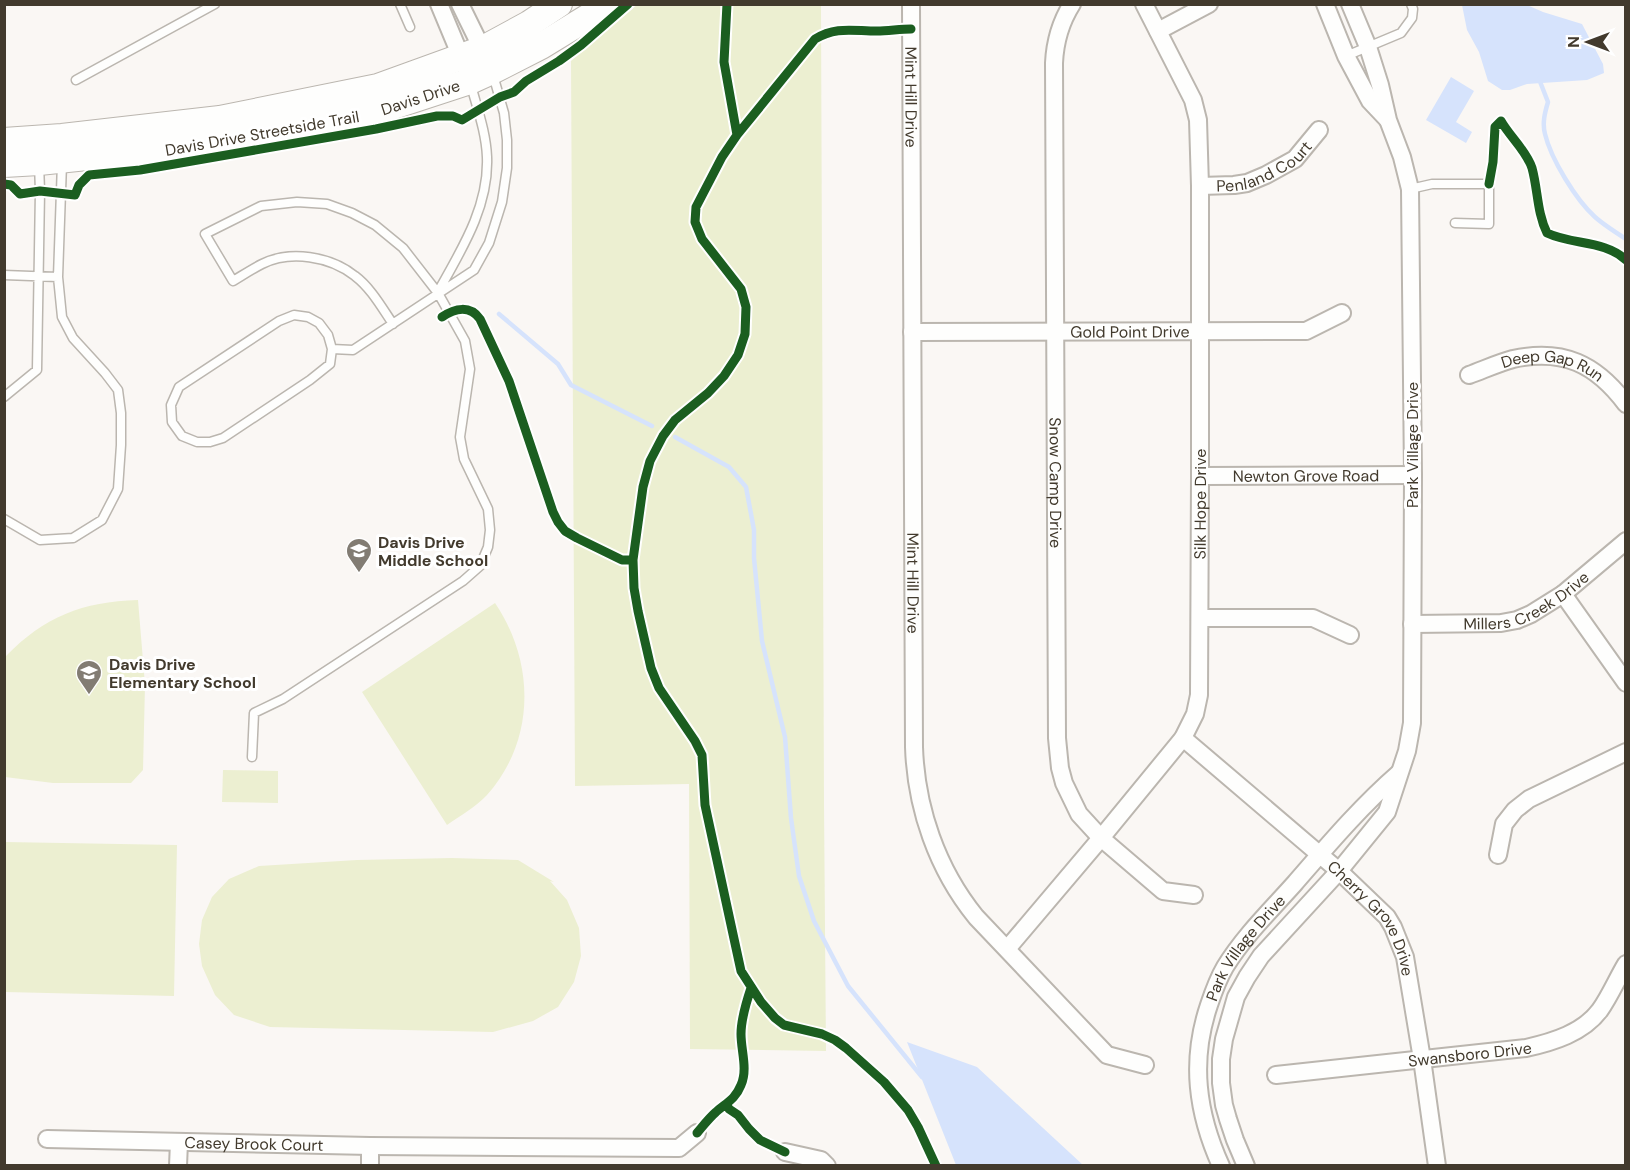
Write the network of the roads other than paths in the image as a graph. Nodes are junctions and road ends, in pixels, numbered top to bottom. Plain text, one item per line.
1 (215, 4) edge
2 (400, 4) edge
3 (439, 4) edge
4 (460, 4) edge
5 (559, 4) edge
6 (604, 4) edge
7 (911, 4) edge
8 (1072, 4) edge
9 (1144, 4) edge
10 (1209, 4) edge
11 (1325, 4) edge
12 (1350, 4) edge
13 (1411, 4) edge
14 (410, 27) dead end
15 (1158, 31) junction
16 (1368, 47) junction
17 (1346, 56) junction
18 (477, 65) junction
19 (76, 80) dead end
20 (1388, 120) junction
21 (1319, 130) dead end
22 (4, 141) edge
23 (50, 149) junction
24 (4, 164) edge
25 (1200, 186) junction
26 (1410, 189) junction
27 (1455, 223) dead end
28 (4, 275) edge
29 (38, 275) junction
30 (58, 277) junction
31 (438, 293) junction
32 (1342, 313) dead end
33 (393, 324) junction
34 (1056, 331) junction
35 (912, 332) junction
36 (1200, 332) junction
37 (332, 349) junction
38 (1468, 375) dead end
39 (4, 397) edge
40 (1626, 404) edge
41 (1413, 475) junction
42 (1200, 476) junction
43 (4, 519) edge
44 (1626, 541) edge
45 (1563, 594) junction
46 (1200, 618) junction
47 (1412, 624) junction
48 (1350, 634) dead end
49 (1626, 683) edge
50 (1183, 738) junction
51 (1626, 752) edge
52 (252, 757) dead end
53 (1399, 772) junction
54 (1101, 838) junction
55 (1319, 855) junction
56 (1498, 855) dead end
57 (1339, 871) junction
58 (1194, 895) dead end
59 (1007, 949) junction
60 (1626, 964) edge
61 (1422, 1059) junction
62 (1145, 1065) dead end
63 (1276, 1075) dead end
64 (697, 1133) dead end
65 (47, 1139) dead end
66 (179, 1142) junction
67 (370, 1146) junction
68 (567, 1148) junction
69 (785, 1152) dead end
70 (178, 1166) edge
71 (370, 1166) edge
72 (567, 1166) edge
73 (827, 1166) edge
74 (1221, 1166) edge
75 (1246, 1166) edge
76 (1437, 1166) edge

1 - 19 lane
2 - 14 lane
3 - 18 street
4 - 18 street
5 - 18 main road, Davis Drive
6 - 18 main road, Davis Drive
7 - 35 street, Mint Hill Drive
8 - 34 street, Snow Camp Drive
9 - 15 street, Silk Hope Drive
10 - 15 street
11 - 17 street, Park Village Drive
12 - 16 street, Park Village Drive
13 - 16 lane
15 - 25 street, Silk Hope Drive
16 - 17 lane
16 - 20 street, Park Village Drive
17 - 20 street, Park Village Drive
18 - 23 main road, Davis Drive
18 - 31 lane
18 - 31 lane
20 - 26 street, Park Village Drive
21 - 25 street, Penland Court
22 - 23 main road, Davis Drive
23 - 24 main road, Davis Drive
23 - 29 lane
23 - 30 lane
25 - 36 street, Silk Hope Drive
26 - 27 lane
26 - 41 street, Park Village Drive
28 - 29 lane
29 - 30 lane
29 - 39 lane
30 - 43 lane
31 - 33 lane
31 - 33 lane
31 - 52 lane
32 - 36 street, Gold Point Drive
33 - 37 lane
34 - 35 street, Gold Point Drive
34 - 36 street, Gold Point Drive
34 - 54 street, Snow Camp Drive
35 - 59 street, Mint Hill Drive
36 - 42 street, Silk Hope Drive
37 - 37 lane
38 - 40 street, Deep Gap Run
41 - 42 street, Newton Grove Road
41 - 47 street, Park Village Drive
42 - 46 street, Silk Hope Drive
44 - 45 street, Millers Creek Drive
45 - 47 street, Millers Creek Drive
45 - 49 street
46 - 48 street
46 - 50 street, Silk Hope Drive
47 - 53 street, Park Village Drive
50 - 54 street, Silk Hope Drive
50 - 55 street, Cherry Grove Drive
51 - 56 street
53 - 55 street, Park Village Drive
53 - 57 street, Park Village Drive
54 - 58 street, Snow Camp Drive
54 - 59 street, Silk Hope Drive
55 - 57 street, Cherry Grove Drive
55 - 74 street, Park Village Drive
57 - 61 street, Cherry Grove Drive
57 - 75 street, Park Village Drive
59 - 62 street, Mint Hill Drive
60 - 61 street, Swansboro Drive
61 - 63 street, Swansboro Drive
61 - 76 street, Cherry Grove Drive
64 - 68 street, Casey Brook Court
65 - 66 street, Casey Brook Court
66 - 67 street, Casey Brook Court
66 - 70 street
67 - 68 street, Casey Brook Court
67 - 71 street
68 - 72 street
69 - 73 street

